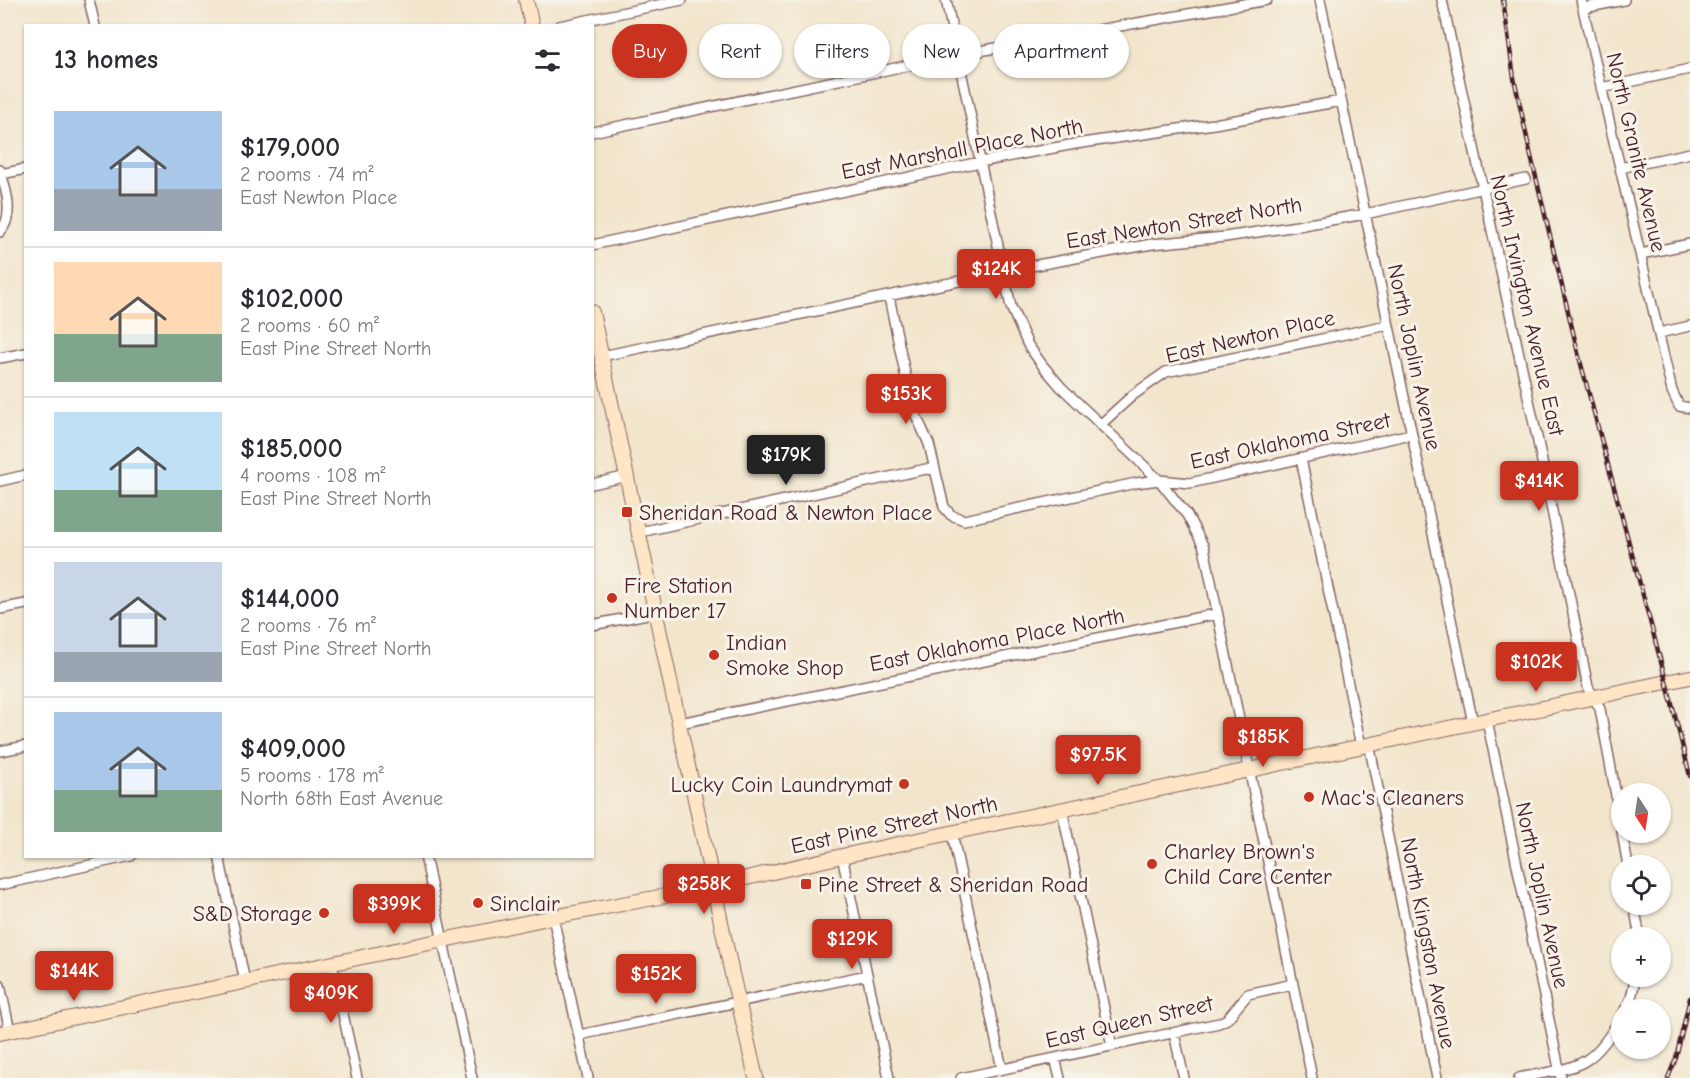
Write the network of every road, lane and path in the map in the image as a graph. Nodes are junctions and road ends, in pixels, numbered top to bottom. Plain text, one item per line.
1 (89, 0) edge
2 (526, 0) edge
3 (682, 0) edge
4 (946, 0) edge
5 (1268, 0) edge
6 (1320, 0) edge
7 (1442, 0) edge
8 (1624, 0) edge
9 (1583, 4) edge
10 (95, 24) edge
11 (531, 24) edge
12 (568, 24) edge
13 (951, 24) edge
14 (981, 51) edge
15 (902, 67) edge
16 (1690, 69) edge
17 (962, 78) edge
18 (1601, 88) junction
19 (1341, 101) junction
20 (594, 132) edge
21 (1690, 153) edge
22 (980, 162) junction
23 (1620, 168) junction
24 (24, 169) edge
25 (1, 172) edge
26 (1526, 179) dead end
27 (1482, 189) junction
28 (1365, 214) junction
29 (0, 232) edge
30 (594, 244) edge
31 (1690, 244) edge
32 (1641, 254) junction
33 (1003, 272) junction
34 (889, 297) junction
35 (594, 321) edge
36 (1388, 325) junction
37 (1690, 326) edge
38 (1659, 333) junction
39 (24, 353) edge
40 (602, 356) junction
41 (0, 358) edge
42 (1690, 408) edge
43 (1100, 425) junction
44 (1411, 434) junction
45 (1301, 459) junction
46 (935, 470) junction
47 (24, 476) edge
48 (627, 477) junction
49 (1159, 480) junction
50 (0, 481) edge
51 (594, 484) edge
52 (640, 532) junction
53 (24, 604) edge
54 (0, 609) edge
55 (657, 612) junction
56 (1216, 614) junction
57 (594, 625) edge
58 (1690, 677) edge
59 (1593, 697) junction
60 (1480, 721) junction
61 (680, 723) junction
62 (1365, 745) junction
63 (24, 746) edge
64 (0, 751) edge
65 (1250, 770) junction
66 (1614, 783) edge
67 (1062, 809) junction
68 (952, 833) junction
69 (842, 856) junction
70 (122, 858) edge
71 (219, 858) edge
72 (425, 858) edge
73 (0, 885) edge
74 (714, 886) junction
75 (553, 917) junction
76 (443, 940) junction
77 (332, 964) junction
78 (867, 975) junction
79 (245, 982) junction
80 (1293, 984) junction
81 (0, 985) edge
82 (739, 1002) junction
83 (5, 1032) edge
84 (1174, 1033) junction
85 (1611, 1034) edge
86 (579, 1035) junction
87 (1112, 1046) junction
88 (1055, 1058) junction
89 (1002, 1069) junction
90 (1560, 1075) edge
91 (357, 1078) edge
92 (472, 1078) edge
93 (588, 1078) edge
94 (756, 1078) edge
95 (889, 1078) edge
96 (961, 1078) edge
97 (1060, 1078) edge
98 (1184, 1078) edge
99 (1312, 1078) edge
100 (1437, 1078) edge
101 (1519, 1078) edge

1 - 10 street
2 - 11 main road
3 - 12 street
4 - 13 street
5 - 14 street
6 - 19 street, North Joplin Avenue
7 - 27 street, North Irvington Avenue East
8 - 9 street
9 - 18 street, North Granite Avenue
15 - 20 street
16 - 18 street
17 - 22 street
18 - 23 street, North Granite Avenue
19 - 22 street, East Marshall Place North
19 - 28 street, North Joplin Avenue
21 - 23 street
22 - 30 street, East Marshall Place North
22 - 33 street
23 - 32 street, North Granite Avenue
24 - 25 street
25 - 29 street
26 - 27 street, East Newton Street North
27 - 28 street, East Newton Street North
27 - 59 street, North Irvington Avenue East
28 - 33 street, East Newton Street North
28 - 36 street, North Joplin Avenue
31 - 32 street
32 - 38 street, North Granite Avenue
33 - 34 street, East Newton Street North
33 - 43 street
34 - 40 street, East Newton Street North
34 - 46 street
35 - 40 main road
36 - 43 street, East Newton Place
36 - 44 street, North Joplin Avenue
37 - 38 street
38 - 42 street, North Granite Avenue
39 - 41 street
40 - 48 main road
43 - 49 street
44 - 45 street, East Oklahoma Street
44 - 60 street, North Joplin Avenue
45 - 49 street, East Oklahoma Street
45 - 62 street, North Kingston Avenue
46 - 49 street, East Oklahoma Street
46 - 52 street
47 - 50 street
48 - 51 street
48 - 52 main road
49 - 56 street
52 - 55 main road
53 - 54 street
55 - 57 street
55 - 61 main road
56 - 61 street, East Oklahoma Place North
56 - 65 street
58 - 59 main road, East Pine Street North
59 - 60 main road, East Pine Street North
59 - 66 street, North Irvington Avenue East
60 - 62 main road, East Pine Street North
60 - 90 street, North Joplin Avenue
61 - 74 main road
62 - 65 main road, East Pine Street North
62 - 100 street, North Kingston Avenue
63 - 64 street
65 - 67 main road, East Pine Street North
65 - 80 street
67 - 68 main road, East Pine Street North
67 - 87 street
68 - 69 main road, East Pine Street North
68 - 89 street
69 - 74 main road, East Pine Street North
69 - 78 street
70 - 73 street
71 - 79 street
72 - 76 street
74 - 75 main road, East Pine Street North
74 - 82 main road
75 - 76 main road, East Pine Street North
75 - 86 street
76 - 77 main road, East Pine Street North
76 - 92 street
77 - 79 main road, East Pine Street North
77 - 91 street
78 - 82 street
78 - 95 street
79 - 83 main road, East Pine Street North
80 - 84 street, East Queen Street
80 - 99 street
81 - 83 street
82 - 86 street
82 - 94 main road
84 - 87 street, East Queen Street
84 - 98 street
85 - 90 street
86 - 93 street
87 - 88 street, East Queen Street
88 - 89 street, East Queen Street
88 - 97 street
89 - 96 street, East Queen Street
90 - 101 street

